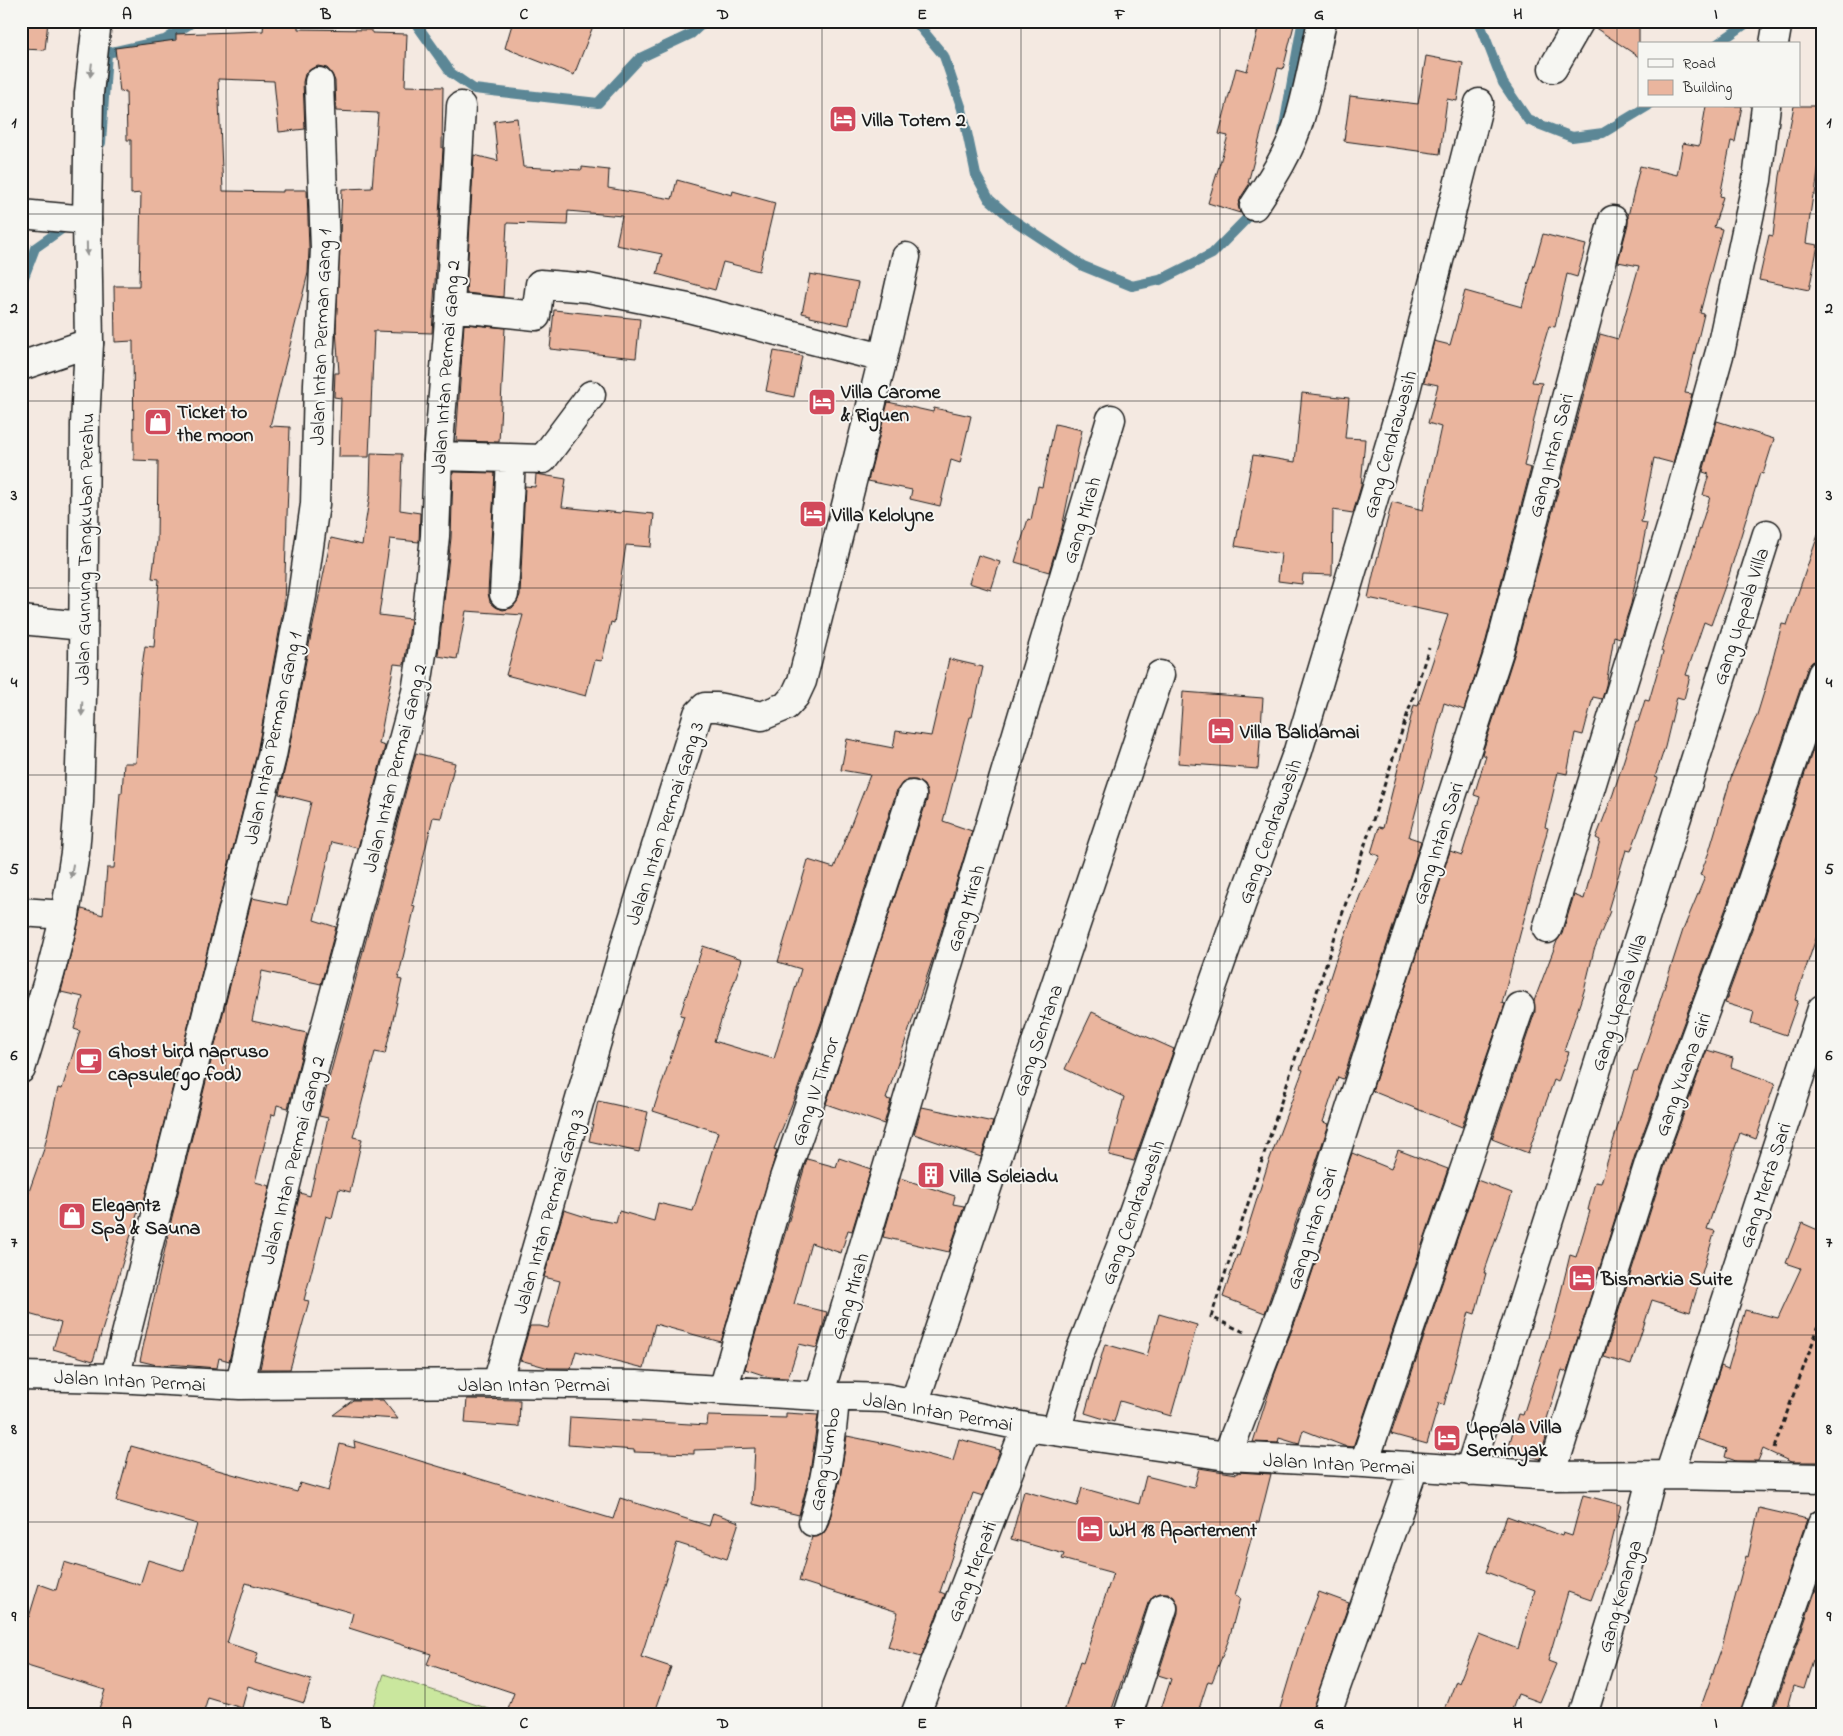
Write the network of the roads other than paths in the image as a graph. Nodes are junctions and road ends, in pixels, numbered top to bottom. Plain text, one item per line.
1 (97, 21) edge
2 (1322, 21) edge
3 (1580, 21) edge
4 (1778, 21) edge
5 (1774, 42) edge
6 (1553, 68) dead end
7 (318, 82) dead end
8 (1479, 104) dead end
9 (461, 106) dead end
10 (1766, 108) edge
11 (1254, 206) dead end
12 (21, 214) edge
13 (87, 220) junction
14 (1613, 220) dead end
15 (906, 258) dead end
16 (450, 307) junction
17 (89, 343) junction
18 (883, 358) junction
19 (21, 366) edge
20 (591, 395) dead end
21 (1111, 419) dead end
22 (438, 456) junction
23 (511, 459) junction
24 (1766, 534) dead end
25 (504, 594) dead end
26 (21, 620) edge
27 (83, 626) junction
28 (1822, 674) edge
29 (1160, 676) dead end
30 (912, 795) dead end
31 (21, 912) edge
32 (65, 915) junction
33 (1547, 929) dead end
34 (1520, 1007) dead end
35 (1822, 1009) edge
36 (21, 1069) edge
37 (21, 1376) edge
38 (115, 1378) junction
39 (497, 1383) junction
40 (240, 1385) junction
41 (723, 1390) junction
42 (827, 1396) junction
43 (914, 1404) junction
44 (1026, 1426) junction
45 (1056, 1431) junction
46 (1227, 1456) junction
47 (1364, 1463) junction
48 (1414, 1467) junction
49 (1469, 1470) junction
50 (1551, 1476) junction
51 (1660, 1476) junction
52 (1822, 1478) edge
53 (813, 1522) dead end
54 (1822, 1524) edge
55 (1163, 1608) dead end
56 (915, 1715) edge
57 (1128, 1715) edge
58 (1326, 1715) edge
59 (1583, 1715) edge
60 (1755, 1715) edge

1 -> 13 street, Jalan Gunung Tangkuban Perahu
2 - 11 street
3 - 6 street
4 - 5 street
7 - 38 street, Jalan Intan Perman Gang 1
8 - 45 street, Gang Cendrawasih
9 - 16 street, Jalan Intan Permai Gang 2
10 - 33 street
12 - 13 street
13 -> 17 street, Jalan Gunung Tangkuban Perahu
14 - 46 street, Gang Intan Sari
15 - 18 street, Jalan Intan Permai Gang 3
16 - 18 street
16 - 22 street, Jalan Intan Permai Gang 2
17 - 19 street
17 - 27 street, Jalan Gunung Tangkuban Perahu
18 - 39 street, Jalan Intan Permai Gang 3
20 - 23 street
21 - 42 street, Gang Mirah
22 - 23 street
22 - 40 street, Jalan Intan Permai Gang 2
23 - 25 street
24 - 49 street, Gang Uppala Villa
26 - 27 street
27 -> 32 street, Jalan Gunung Tangkuban Perahu
28 - 50 street, Gang Yuana Giri
29 - 43 street, Gang Sentana
30 - 41 street, Gang IV Timor
31 - 32 street
32 - 36 street, Jalan Gunung Tangkuban Perahu
34 - 47 street
35 - 51 street, Gang Merta Sari
37 - 38 street, Jalan Intan Permai
38 - 40 street, Jalan Intan Permai
39 - 40 street, Jalan Intan Permai
39 - 41 street, Jalan Intan Permai
41 - 42 street, Jalan Intan Permai
42 - 43 street, Jalan Intan Permai
42 - 53 street, Gang Jumbo
43 - 44 street, Jalan Intan Permai
44 - 45 street, Jalan Intan Permai
44 - 56 street, Gang Merpati
45 - 46 street, Jalan Intan Permai
46 - 47 street, Jalan Intan Permai
47 - 48 street, Jalan Intan Permai
48 - 49 street, Jalan Intan Permai
48 - 58 street
49 - 50 street, Jalan Intan Permai
50 - 51 street, Jalan Intan Permai
51 - 52 street, Jalan Intan Permai
51 - 59 street, Gang Kenanga
54 - 60 street
55 - 57 street

